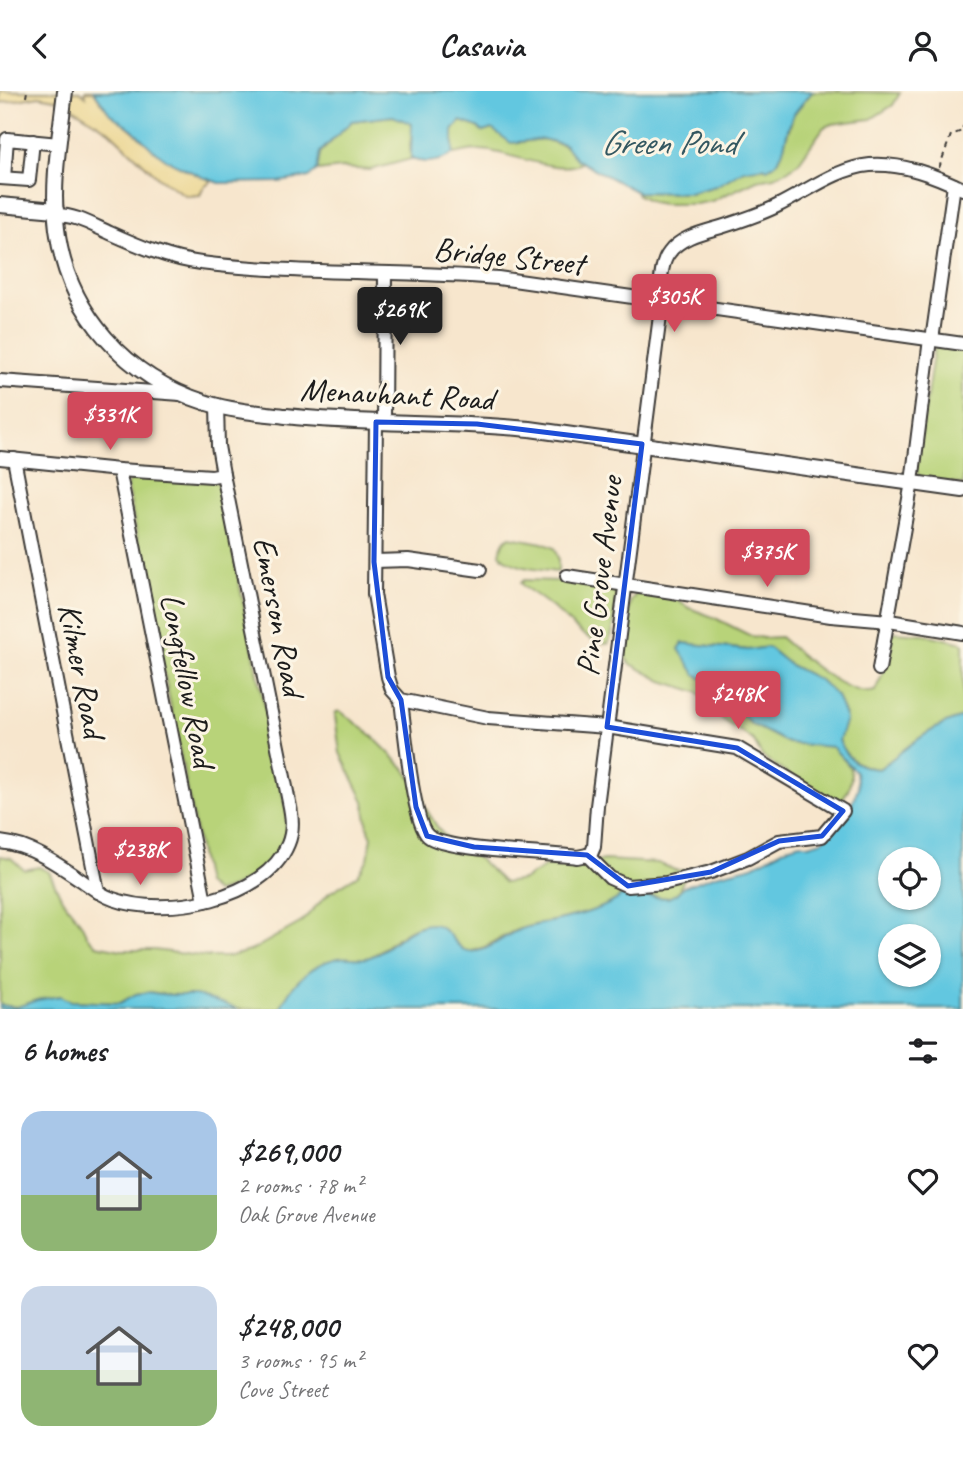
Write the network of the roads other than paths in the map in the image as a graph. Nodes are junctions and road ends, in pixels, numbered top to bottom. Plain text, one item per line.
1 (65, 91) edge
2 (33, 141) junction
3 (59, 143) junction
4 (2, 178) edge
5 (959, 187) edge
6 (0, 205) edge
7 (55, 212) junction
8 (384, 273) junction
9 (661, 300) junction
10 (931, 340) junction
11 (963, 344) edge
12 (0, 381) edge
13 (185, 394) junction
14 (217, 405) junction
15 (380, 422) junction
16 (642, 444) junction
17 (0, 458) edge
18 (14, 459) junction
19 (119, 470) junction
20 (223, 474) junction
21 (912, 482) junction
22 (963, 490) edge
23 (374, 561) junction
24 (480, 570) dead end
25 (567, 576) dead end
26 (625, 585) junction
27 (889, 621) junction
28 (963, 633) edge
29 (879, 669) dead end
30 (401, 700) junction
31 (607, 727) junction
32 (0, 842) edge
33 (587, 855) junction
34 (98, 892) junction
35 (205, 901) junction

1 - 3 main road, Menauhant Road
2 - 3 street
2 - 4 street
2 - 4 street
3 - 7 main road, Menauhant Road
5 - 9 street, Pine Grove Avenue
5 - 10 street
6 - 7 main road
7 - 8 street, Bridge Street
7 - 13 main road, Menauhant Road
8 - 9 street, Bridge Street
8 - 15 street
9 - 10 street, Bridge Street
9 - 16 street, Pine Grove Avenue
10 - 11 street, Bridge Street
10 - 21 street
12 - 13 street
13 - 14 main road, Menauhant Road
14 - 15 main road, Menauhant Road
14 - 20 street, Emerson Road
15 - 16 main road, Menauhant Road
15 - 23 street
16 - 21 main road, Menauhant Road
16 - 26 street, Pine Grove Avenue
17 - 18 street
18 - 19 street
18 - 34 street, Kilmer Road
19 - 20 street
19 - 35 street, Longfellow Road
20 - 35 street, Emerson Road
21 - 22 main road, Menauhant Road
21 - 27 street
23 - 24 street
23 - 30 street
25 - 26 street
26 - 27 street
26 - 31 street, Pine Grove Avenue
27 - 28 street
27 - 29 street
30 - 31 street
30 - 33 street
31 - 33 street, Pine Grove Avenue
31 - 33 street
32 - 34 street
34 - 35 street

